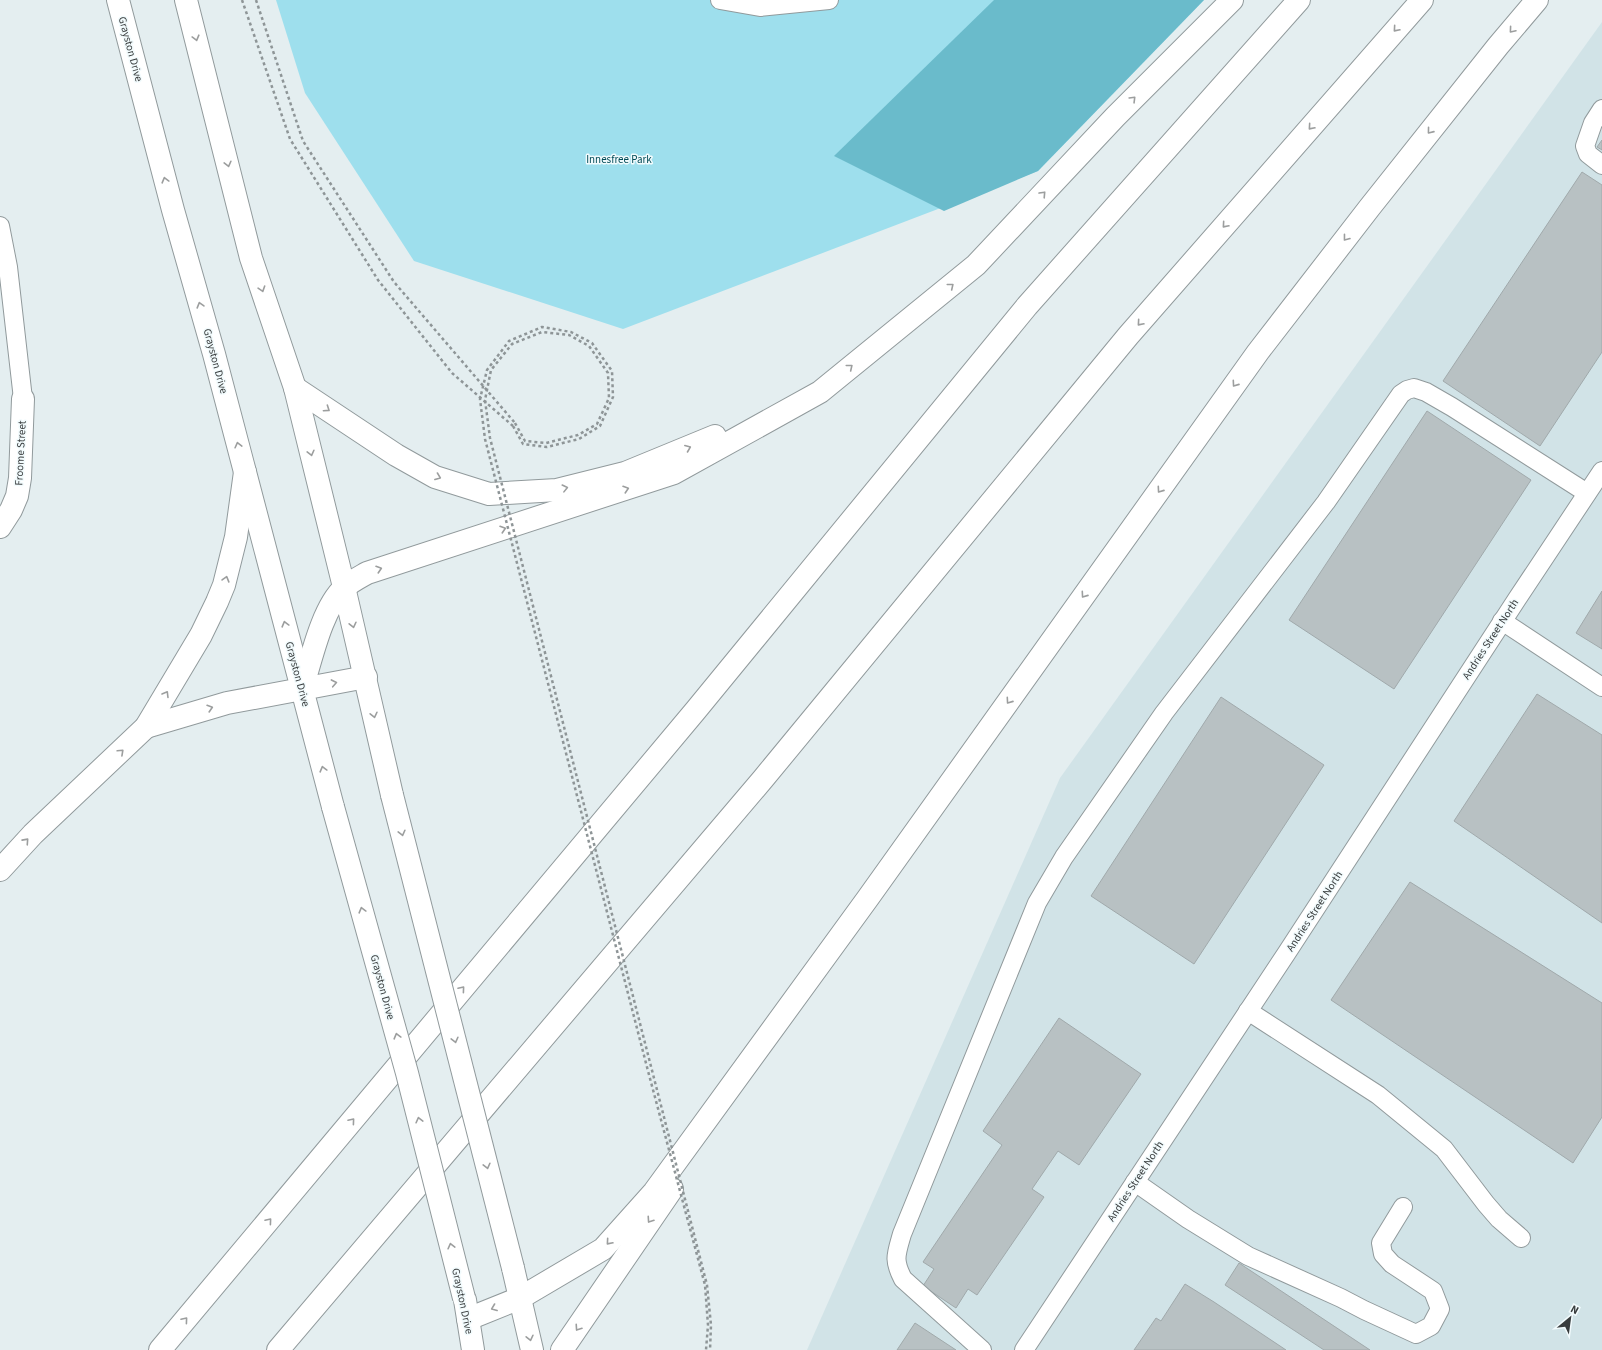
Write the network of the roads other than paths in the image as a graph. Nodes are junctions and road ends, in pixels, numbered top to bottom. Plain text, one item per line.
1 (118, 0) edge
2 (186, 0) edge
3 (720, 0) edge
4 (829, 0) edge
5 (1232, 0) edge
6 (1299, 0) edge
7 (1422, 0) edge
8 (1537, 0) edge
9 (1602, 109) edge
10 (1602, 165) edge
11 (0, 226) edge
12 (295, 388) junction
13 (820, 392) junction
14 (23, 399) joint
15 (1602, 471) edge
16 (245, 472) junction
17 (1587, 493) junction
18 (0, 527) edge
19 (344, 587) junction
20 (1502, 621) junction
21 (366, 677) junction
22 (1602, 687) edge
23 (302, 689) junction
24 (146, 728) junction
25 (0, 870) edge
26 (868, 898) junction
27 (1248, 1012) junction
28 (1135, 1182) junction
29 (1403, 1207) dead end
30 (1521, 1238) dead end
31 (520, 1298) junction
32 (466, 1308) junction
33 (160, 1350) edge
34 (278, 1350) edge
35 (473, 1350) edge
36 (532, 1350) edge
37 (562, 1350) edge
38 (982, 1350) edge
39 (1024, 1350) edge

16 -> 1 main road, Grayston Drive
2 -> 12 main road
3 - 4 lane
13 -> 5 main road
33 -> 6 main road
7 -> 34 main road
8 -> 26 main road
9 - 10 lane
11 - 14 lane
12 -> 13 main road
12 -> 19 main road
19 -> 13 main road
14 - 18 main road, Froome Street
15 - 17 lane, Andries Street North
23 -> 16 main road, Grayston Drive
24 -> 16 main road
17 - 20 lane, Andries Street North
17 - 38 lane
19 -> 21 main road
19 - 23 main road
20 - 22 lane
20 - 27 lane, Andries Street North
23 -> 21 main road
21 -> 31 main road, bridge
24 -> 23 main road
32 -> 23 main road, Grayston Drive, bridge
25 -> 24 main road
26 -> 31 main road
26 -> 37 main road
27 - 28 lane, Andries Street North
27 - 30 lane
28 - 29 lane
28 - 39 lane, Andries Street North
31 -> 32 main road
31 -> 36 main road
32 - 35 main road, Grayston Drive

